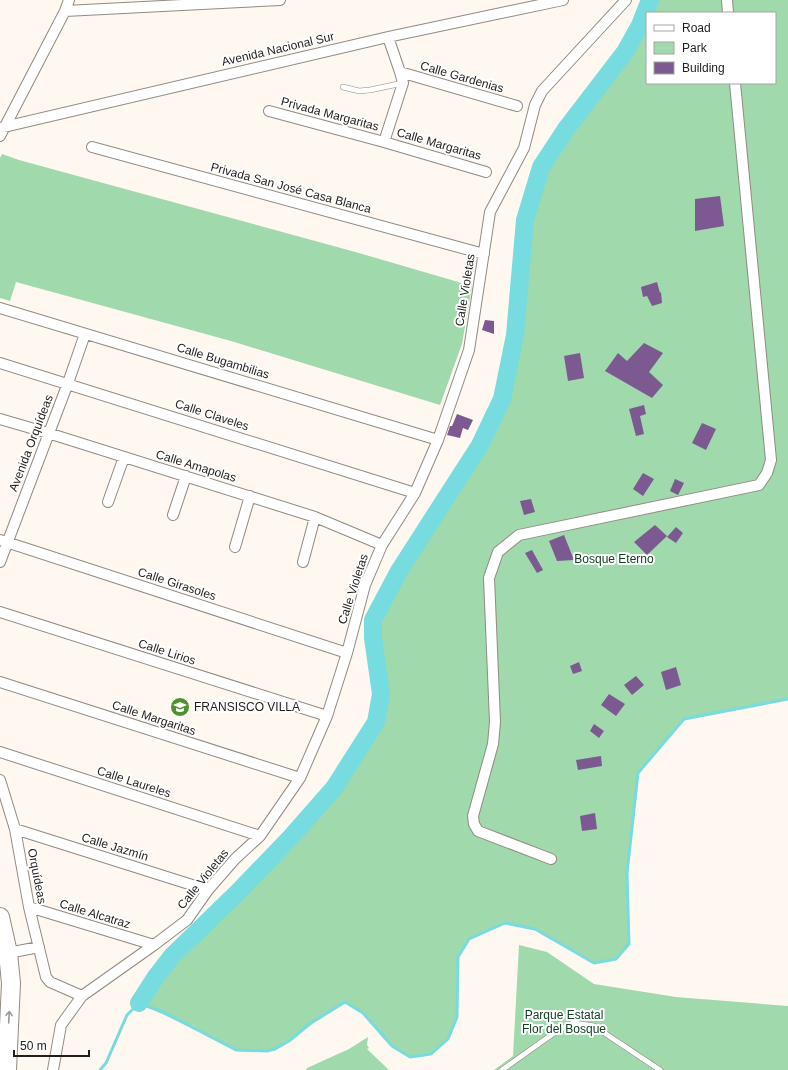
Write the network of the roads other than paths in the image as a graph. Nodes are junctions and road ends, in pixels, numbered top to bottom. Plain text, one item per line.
1 (69, 0) edge
2 (280, 0) edge
3 (563, 0) edge
4 (626, 0) edge
5 (727, 0) edge
6 (65, 11) junction
7 (728, 12) edge
8 (388, 37) junction
9 (400, 72) junction
10 (403, 83) junction
11 (735, 84) edge
12 (343, 87) dead end
13 (517, 106) dead end
14 (269, 111) dead end
15 (1, 130) edge
16 (384, 142) junction
17 (92, 147) dead end
18 (486, 172) dead end
19 (484, 254) junction
20 (0, 308) edge
21 (85, 334) junction
22 (0, 363) edge
23 (68, 383) junction
24 (0, 419) edge
25 (48, 433) junction
26 (438, 440) junction
27 (124, 457) junction
28 (186, 476) junction
29 (415, 493) junction
30 (250, 496) junction
31 (108, 502) dead end
32 (173, 515) dead end
33 (315, 517) junction
34 (4, 542) edge
35 (382, 545) junction
36 (234, 547) dead end
37 (0, 562) edge
38 (303, 562) dead end
39 (0, 612) edge
40 (347, 653) junction
41 (0, 682) edge
42 (327, 716) junction
43 (0, 752) edge
44 (300, 778) junction
45 (0, 780) edge
46 (15, 829) junction
47 (260, 836) junction
48 (551, 859) dead end
49 (208, 890) junction
50 (29, 907) junction
51 (0, 917) edge
52 (154, 946) junction
53 (39, 948) junction
54 (8, 953) junction
55 (82, 996) junction
56 (6, 1070) edge
57 (53, 1070) edge
58 (502, 1070) edge
59 (660, 1070) edge

1 - 6 street
2 - 6 street
3 - 8 street, Avenida Nacional Sur
4 - 19 street, Calle Violetas
5 - 7 street
6 - 15 street
8 - 9 street
8 - 15 street, Avenida Nacional Sur
9 - 10 street
9 - 13 street, Calle Gardenias
10 - 12 lane
10 - 16 street
11 - 48 street
14 - 16 street, Privada Margaritas
16 - 18 street, Calle Margaritas
17 - 19 street, Privada San José Casa Blanca
19 - 26 street, Calle Violetas
20 - 21 street, Calle Bugambilias
21 - 23 street, Avenida Orquídeas
21 - 26 street, Calle Bugambilias
22 - 23 street, Calle Claveles
23 - 25 street, Avenida Orquídeas
23 - 29 street, Calle Claveles
24 - 25 street, Calle Amapolas
25 - 27 street, Calle Amapolas
25 - 34 street, Avenida Orquídeas
26 - 29 street, Calle Violetas
27 - 28 street, Calle Amapolas
27 - 31 street
28 - 30 street, Calle Amapolas
28 - 32 street
29 - 35 street, Calle Violetas
30 - 33 street, Calle Amapolas
30 - 36 street
33 - 35 street, Calle Amapolas
33 - 38 street
34 - 37 street, Avenida Orquídeas
34 - 40 street, Calle Girasoles
35 - 40 street, Calle Violetas
39 - 42 street, Calle Lirios
40 - 42 street, Calle Violetas
41 - 44 street, Calle Margaritas
42 - 44 street, Calle Violetas
43 - 47 street, Calle Laureles
44 - 47 street, Calle Violetas
45 - 46 street, Orquídeas
46 - 49 street, Calle Jazmín
46 - 50 street, Orquídeas
47 - 49 street, Calle Violetas
49 - 52 street, Calle Violetas
50 - 52 street, Calle Alcatraz
50 - 53 street, Orquídeas
51 - 54 highway
52 - 55 street, Calle Violetas
53 - 54 street
53 - 55 street, Orquídeas
56 -> 54 highway
55 - 57 street, Calle Violetas
58 - 59 lane

